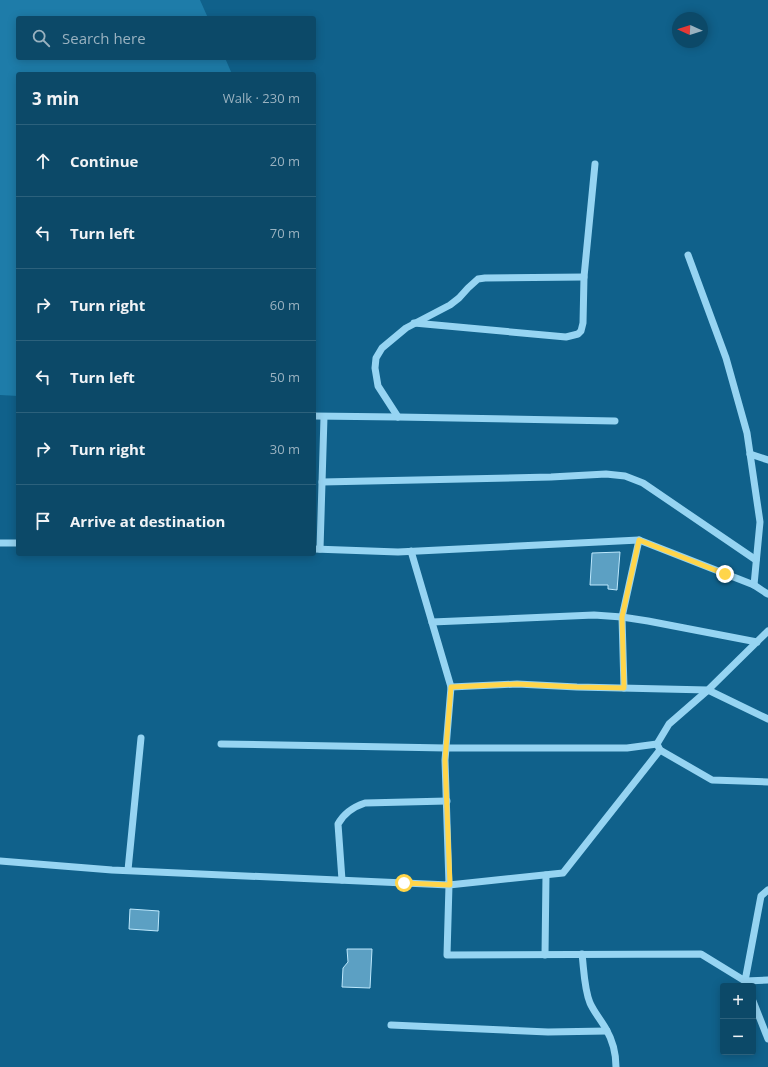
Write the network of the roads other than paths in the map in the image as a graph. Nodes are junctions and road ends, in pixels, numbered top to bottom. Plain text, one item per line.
1 (595, 164) dead end
2 (688, 255) dead end
3 (584, 277) junction
4 (414, 323) junction
5 (316, 416) edge
6 (324, 417) junction
7 (398, 417) junction
8 (615, 421) dead end
9 (750, 454) junction
10 (768, 460) edge
11 (322, 482) junction
12 (639, 540) junction
13 (0, 543) edge
14 (16, 543) edge
15 (317, 549) edge
16 (411, 551) junction
17 (756, 560) junction
18 (754, 585) junction
19 (768, 594) edge
20 (622, 617) junction
21 (432, 622) junction
22 (768, 631) edge
23 (757, 642) junction
24 (451, 687) junction
25 (624, 688) junction
26 (708, 690) junction
27 (768, 720) edge
28 (141, 738) dead end
29 (220, 744) dead end
30 (658, 747) junction
31 (446, 748) junction
32 (768, 782) edge
33 (446, 801) junction
34 (0, 861) edge
35 (128, 870) junction
36 (546, 875) junction
37 (342, 880) junction
38 (450, 885) junction
39 (768, 890) edge
40 (582, 954) junction
41 (545, 955) junction
42 (768, 980) edge
43 (744, 983) edge
44 (746, 983) edge
45 (752, 983) edge
46 (756, 1009) edge
47 (391, 1025) dead end
48 (607, 1031) junction
49 (768, 1039) edge
50 (616, 1067) edge

1 - 3 street
2 - 9 street
3 - 4 street
3 - 4 street
4 - 7 street
5 - 6 street
6 - 7 street
6 - 11 street
7 - 8 street
9 - 10 street
9 - 17 street
11 - 15 street
11 - 17 street
12 - 16 street
12 - 18 street
12 - 20 street
13 - 14 street
15 - 16 street
16 - 21 street
17 - 18 street
18 - 19 street
20 - 21 street
20 - 23 street
20 - 25 street
21 - 24 street
22 - 23 street
23 - 26 street
24 - 25 street
24 - 31 street
25 - 26 street
26 - 27 street
26 - 30 street
28 - 35 street
29 - 31 street
30 - 31 street
30 - 32 street
30 - 36 street
31 - 33 street
33 - 37 street
33 - 38 street
34 - 35 street
35 - 37 street
36 - 38 street
36 - 41 street
37 - 38 street
38 - 41 street
39 - 44 street
40 - 41 street
40 - 43 street
40 - 48 street
42 - 45 street
46 - 49 street
47 - 48 street
48 - 50 street

